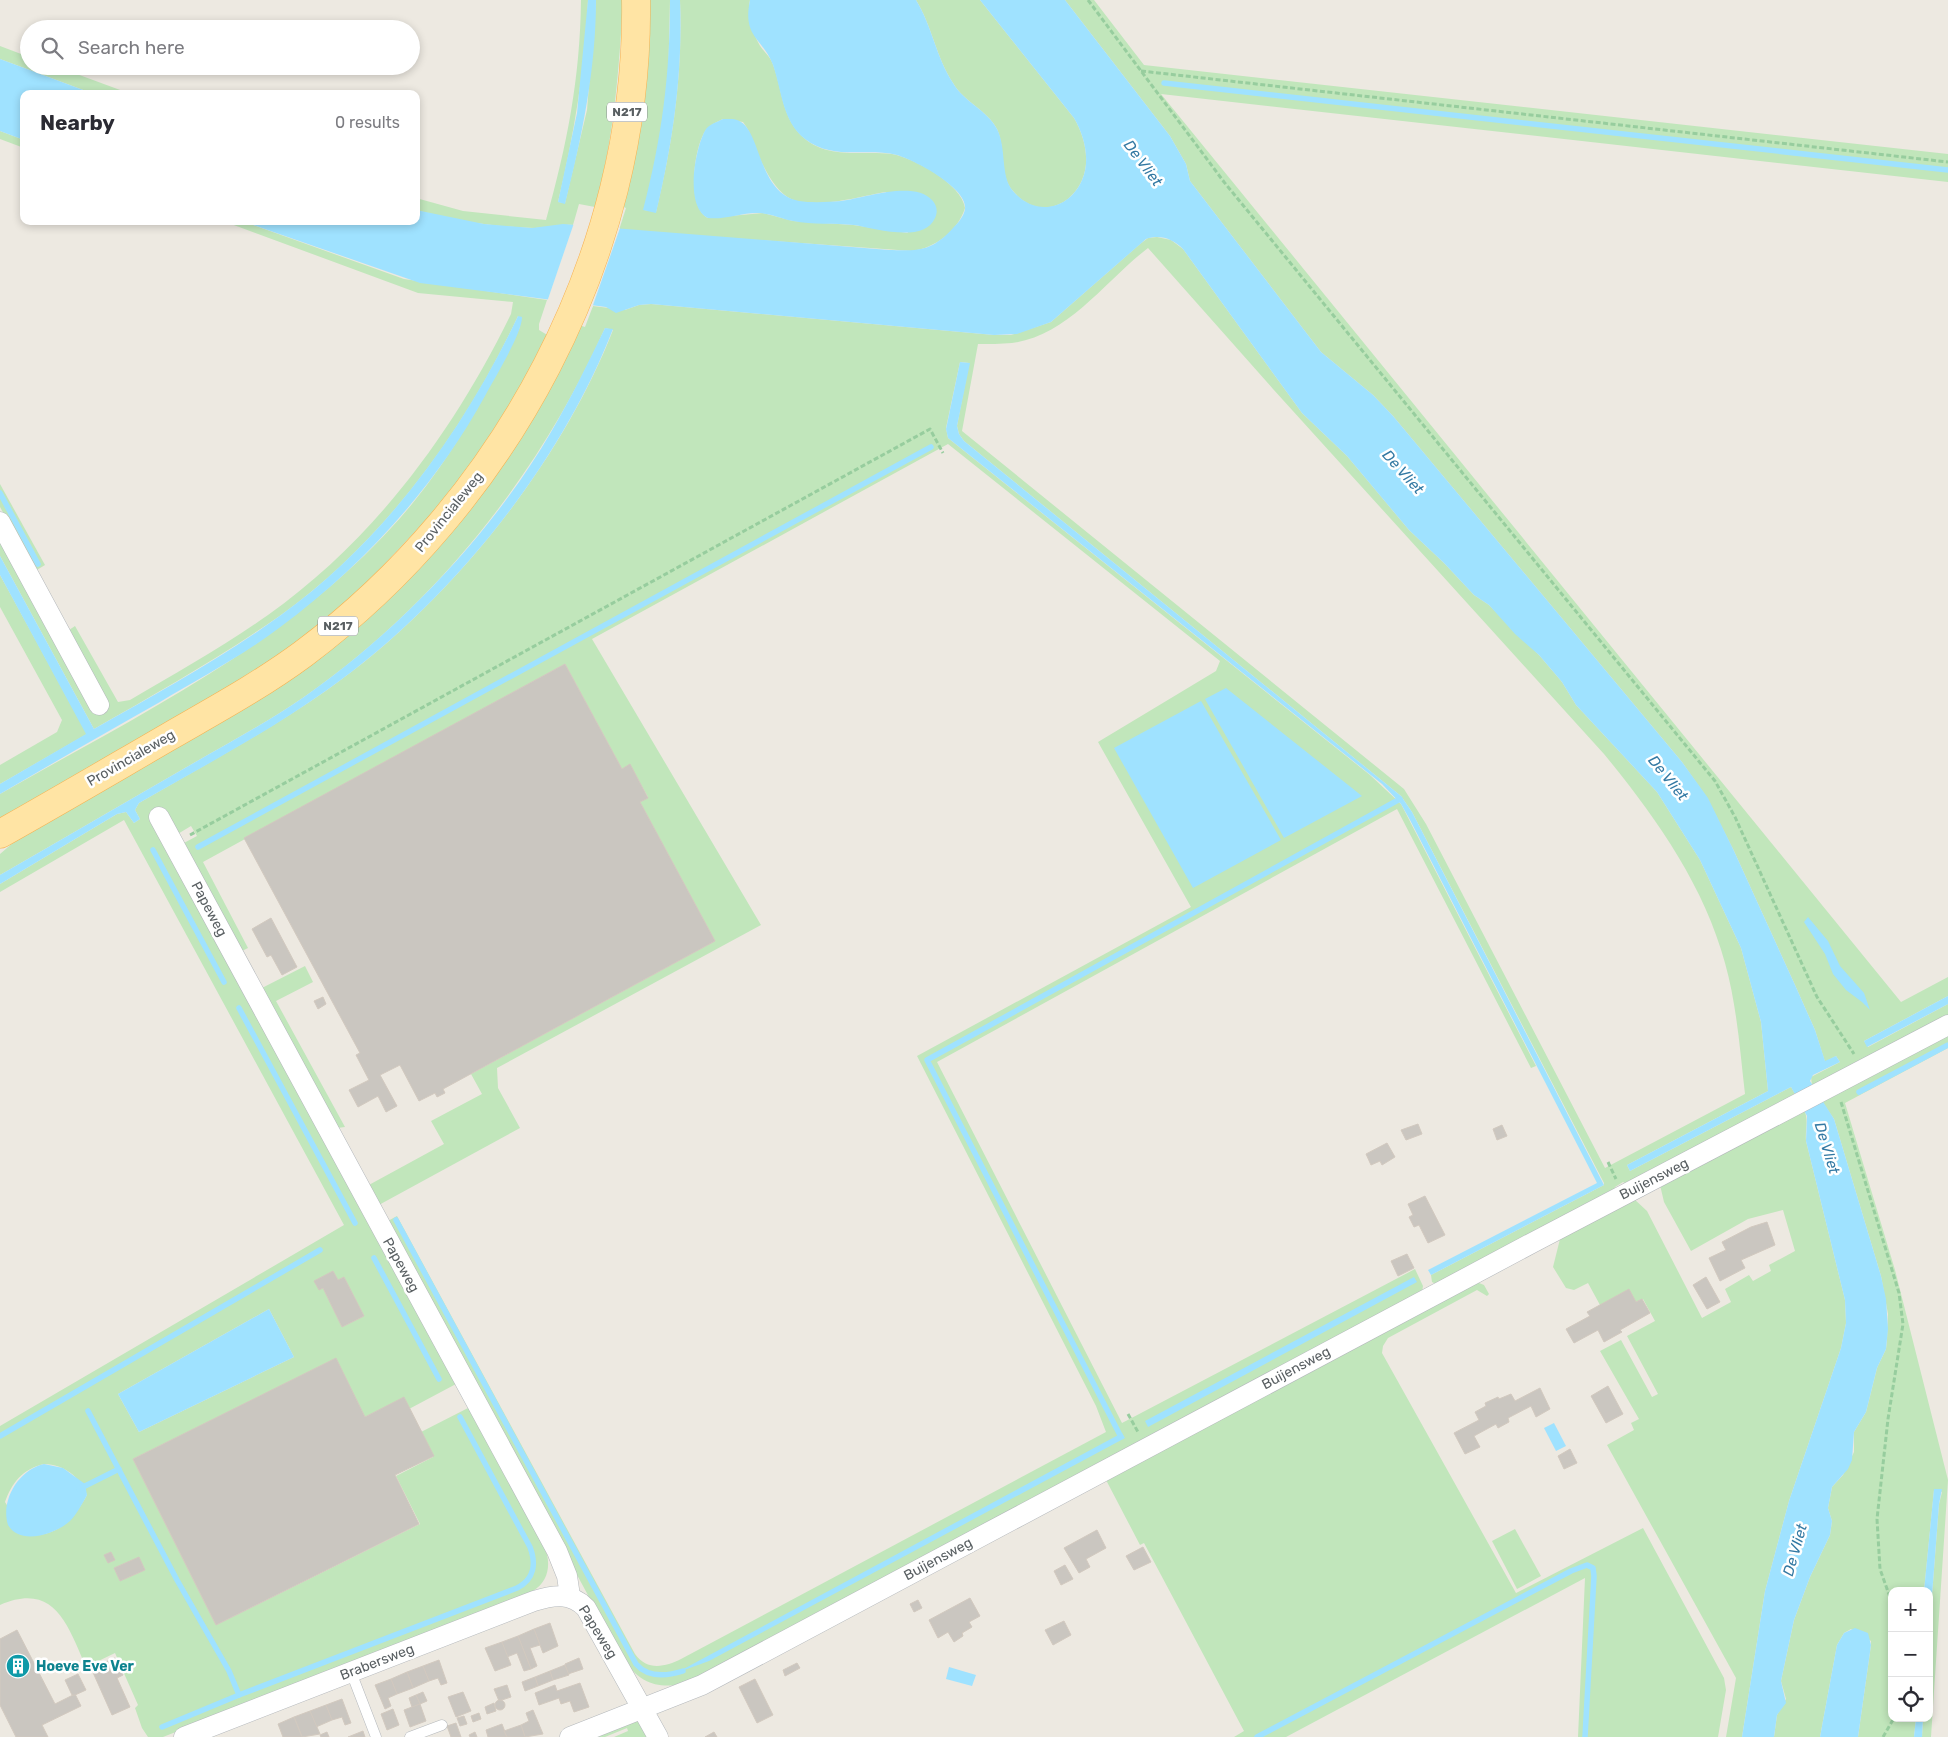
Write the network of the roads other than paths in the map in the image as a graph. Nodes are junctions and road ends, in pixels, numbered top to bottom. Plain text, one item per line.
1 (636, 0) edge
2 (0, 522) edge
3 (99, 706) dead end
4 (159, 817) dead end
5 (0, 834) edge
6 (1948, 1025) edge
7 (570, 1596) junction
8 (350, 1672) junction
9 (642, 1709) junction
10 (442, 1725) dead end
11 (184, 1737) edge
12 (376, 1737) edge
13 (410, 1737) edge
14 (570, 1737) edge
15 (658, 1737) edge

1 - 5 main road, Provincialeweg / N217
2 - 3 street
4 - 7 street, Papeweg
6 - 9 street, Buijensweg
7 - 8 street, Brabersweg
7 - 9 street, Papeweg
8 - 11 street, Brabersweg
8 - 12 lane
9 - 14 street, Buijensweg
9 - 15 street, Papeweg
10 - 13 lane

